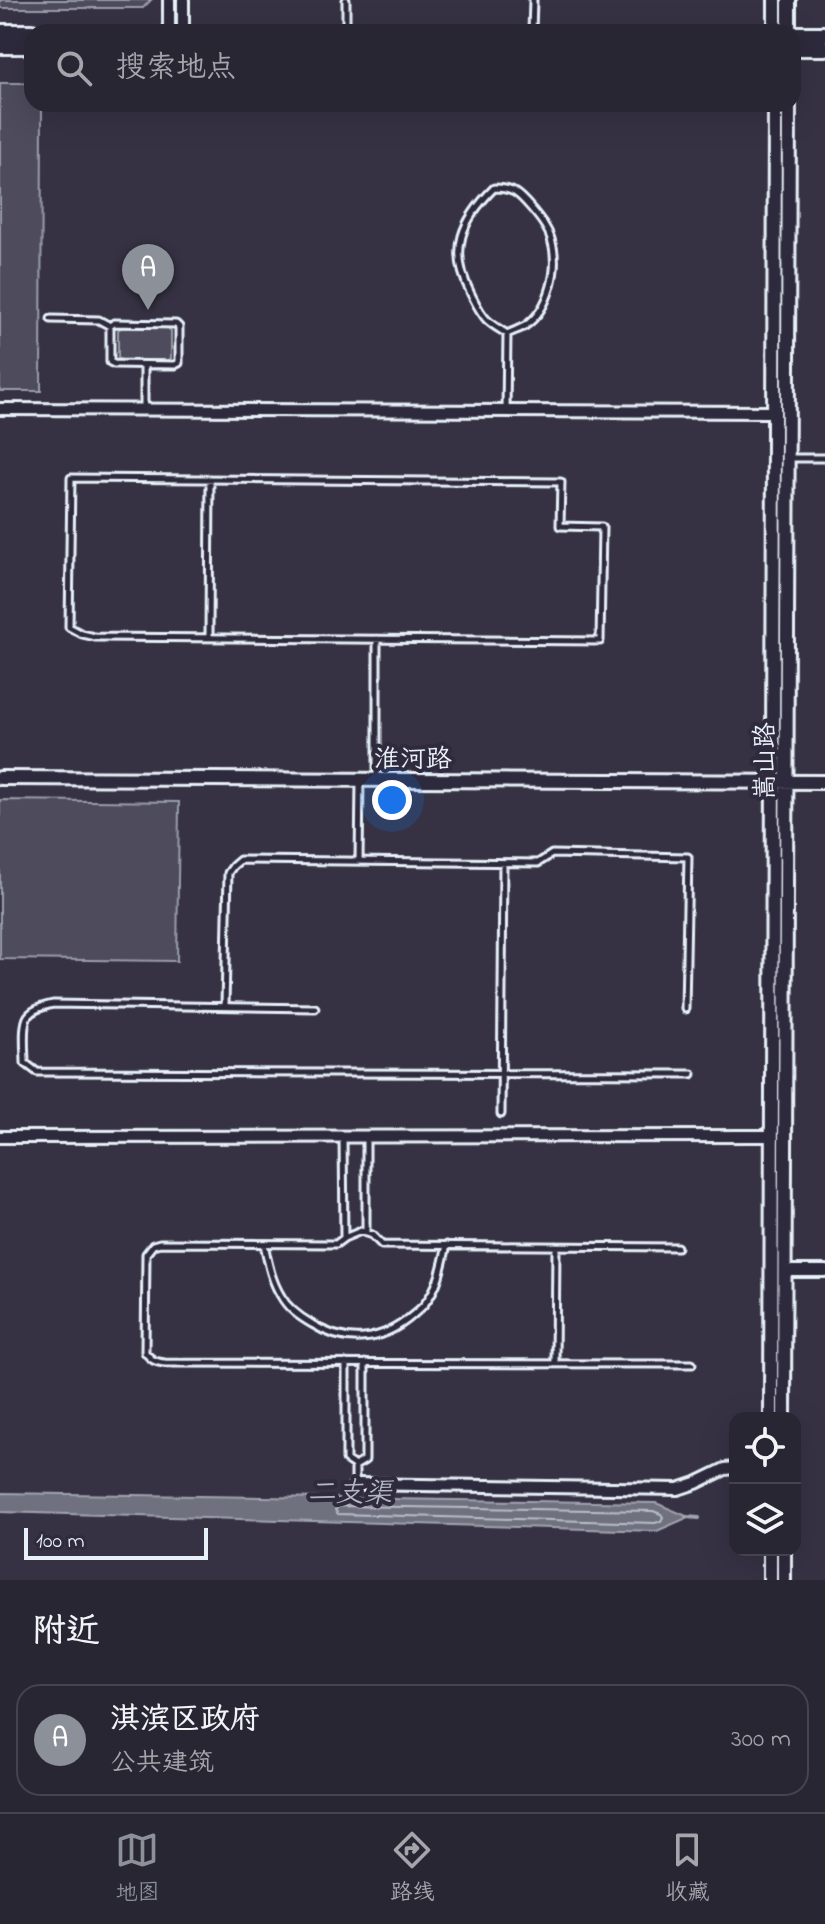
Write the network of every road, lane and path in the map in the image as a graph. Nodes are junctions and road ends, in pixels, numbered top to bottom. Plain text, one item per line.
1 (169, 0) edge
2 (183, 0) edge
3 (346, 0) edge
4 (533, 0) edge
5 (775, 0) edge
6 (789, 0) edge
7 (169, 24) edge
8 (183, 24) edge
9 (346, 24) edge
10 (532, 24) edge
11 (775, 24) edge
12 (790, 24) edge
13 (0, 32) edge
14 (24, 32) edge
15 (801, 33) edge
16 (825, 34) edge
17 (0, 46) edge
18 (24, 46) edge
19 (801, 48) edge
20 (825, 48) edge
21 (775, 112) edge
22 (789, 112) edge
23 (51, 319) dead end
24 (110, 326) junction
25 (507, 334) junction
26 (144, 365) junction
27 (0, 409) edge
28 (144, 410) junction
29 (506, 411) junction
30 (774, 412) junction
31 (787, 458) junction
32 (825, 458) edge
33 (210, 479) junction
34 (209, 637) junction
35 (377, 639) junction
36 (0, 778) edge
37 (360, 779) junction
38 (377, 780) junction
39 (780, 781) junction
40 (825, 782) edge
41 (359, 861) junction
42 (503, 863) junction
43 (225, 1006) junction
44 (315, 1008) dead end
45 (685, 1009) dead end
46 (501, 1073) junction
47 (692, 1074) dead end
48 (501, 1114) dead end
49 (343, 1136) junction
50 (366, 1136) junction
51 (771, 1136) junction
52 (0, 1137) edge
53 (366, 1233) junction
54 (344, 1238) junction
55 (264, 1244) junction
56 (447, 1245) junction
57 (556, 1246) junction
58 (677, 1247) dead end
59 (785, 1271) junction
60 (825, 1271) edge
61 (346, 1363) junction
62 (365, 1363) junction
63 (555, 1364) junction
64 (692, 1364) dead end
65 (771, 1412) edge
66 (784, 1412) edge
67 (355, 1466) junction
68 (729, 1469) edge
69 (355, 1484) joint
70 (770, 1556) edge
71 (784, 1556) edge
72 (770, 1580) edge
73 (784, 1580) edge

1 - 7 street
2 - 8 street
3 - 9 lane
4 - 10 lane
5 - 11 street
6 - 12 street
13 - 14 main road
15 - 16 main road
17 - 18 main road
19 - 20 main road
21 - 30 street, 嵩山路
22 - 31 street, 嵩山路
23 - 24 lane
24 - 26 lane
24 - 26 lane
25 - 25 lane
25 - 29 lane
26 - 28 lane
27 - 28 street
28 - 29 street
29 - 30 street
30 - 39 street, 嵩山路
31 - 32 lane
31 - 39 street, 嵩山路
33 - 34 lane
33 - 34 lane
33 - 35 lane
34 - 35 lane
35 - 38 lane
36 - 37 street, 淮河路
37 - 38 street, 淮河路
37 - 41 lane
38 - 39 street, 淮河路
39 - 40 street, 淮河路
39 - 51 street, 嵩山路
39 - 59 street, 嵩山路
41 - 42 lane
41 - 43 lane
42 - 45 lane
42 - 46 lane
43 - 44 lane
43 - 46 lane
46 - 47 lane
46 - 48 lane
49 - 50 street
49 - 52 street
49 - 54 lane
50 - 51 street
50 - 53 lane
51 - 65 street, 嵩山路
53 - 54 lane
53 - 56 lane
54 - 55 lane
55 - 56 lane
55 - 61 lane
56 - 57 lane
57 - 58 lane
57 - 63 lane
59 - 60 street
59 - 66 street, 嵩山路
61 - 62 lane
61 - 67 lane
62 - 63 lane
62 - 67 lane
63 - 64 lane
67 - 69 lane
68 - 69 street
70 - 72 street
71 - 73 street

